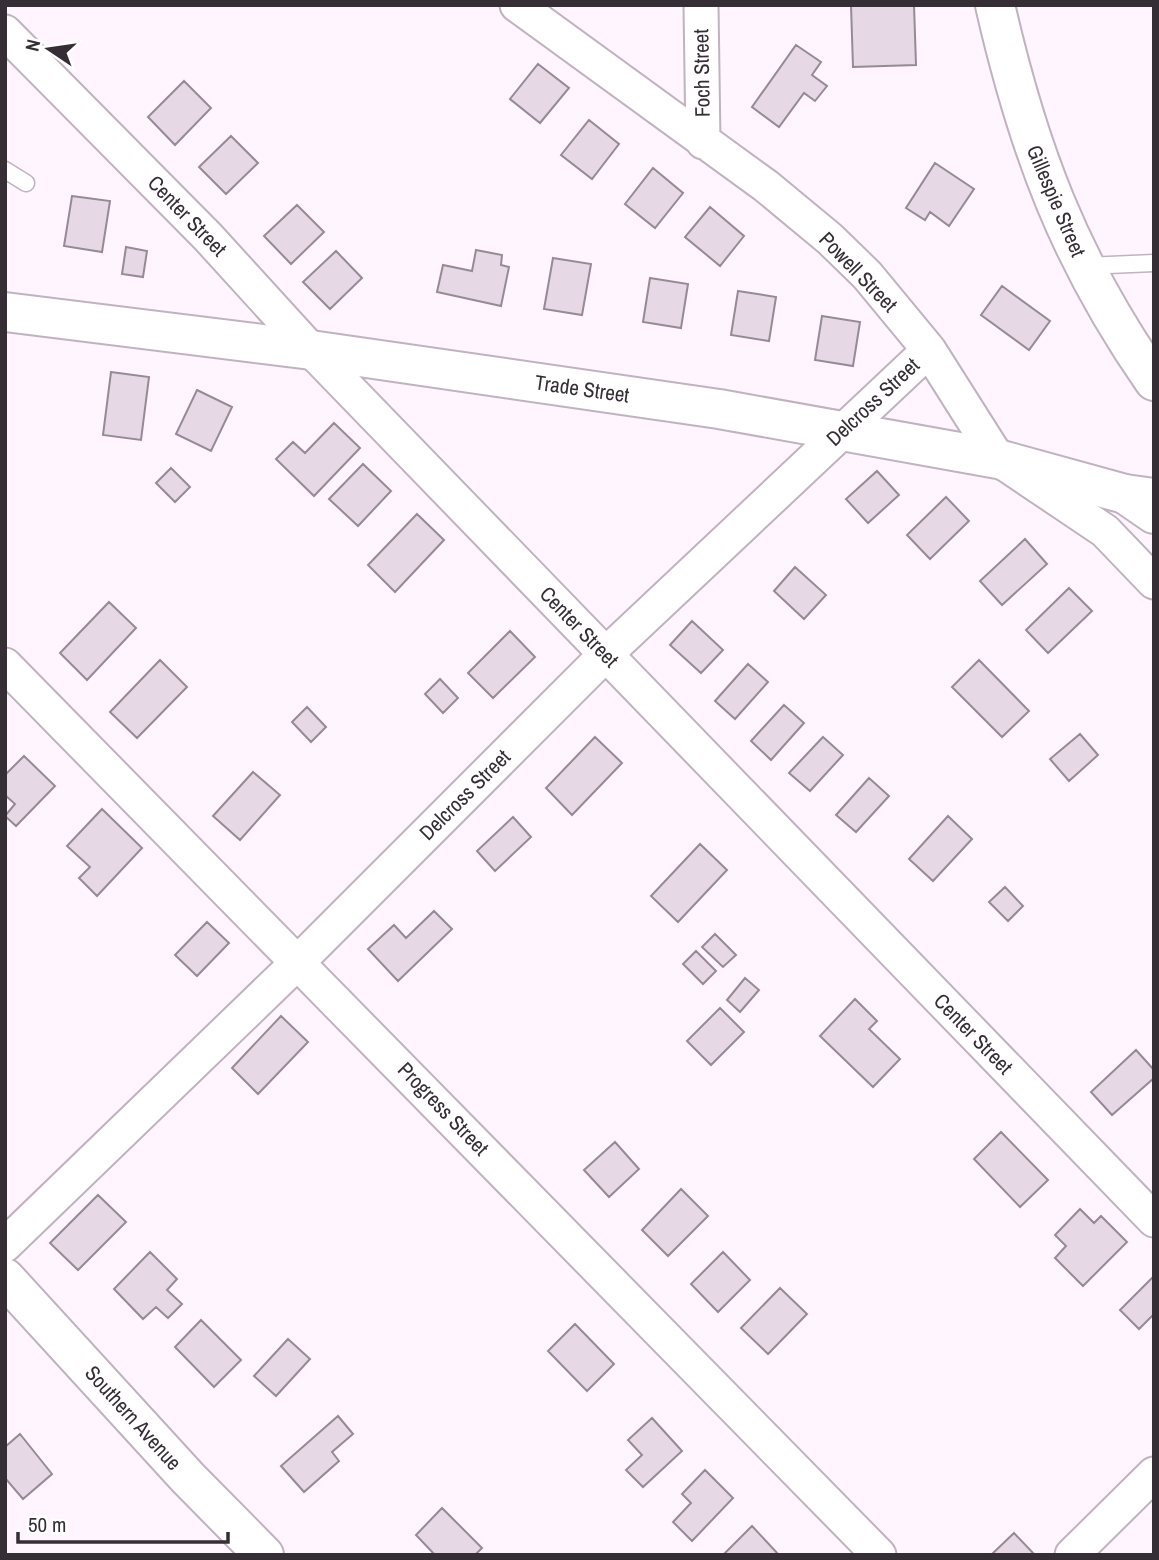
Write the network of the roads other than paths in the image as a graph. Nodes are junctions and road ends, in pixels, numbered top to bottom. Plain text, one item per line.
1 (517, 5) edge
2 (701, 5) edge
3 (995, 5) edge
4 (5, 32) edge
5 (704, 142) junction
6 (5, 170) edge
7 (26, 183) dead end
8 (1154, 262) edge
9 (1084, 266) junction
10 (5, 312) edge
11 (311, 350) junction
12 (929, 351) junction
13 (1154, 381) edge
14 (843, 431) junction
15 (998, 458) junction
16 (1147, 498) edge
17 (1154, 582) edge
18 (606, 654) junction
19 (5, 665) edge
20 (298, 962) junction
21 (1154, 1220) edge
22 (5, 1245) edge
23 (5, 1278) edge
24 (1154, 1474) edge
25 (264, 1555) edge
26 (879, 1555) edge
27 (1072, 1555) edge

1 - 5 street, Powell Street
2 - 5 street, Foch Street
3 - 9 street, Gillespie Street
4 - 11 street, Center Street
5 - 12 street, Powell Street
6 - 7 lane
8 - 9 lane
9 - 13 street, Gillespie Street
10 - 11 street, Trade Street
11 - 14 street, Trade Street
11 - 18 street, Center Street
12 - 14 street, Delcross Street
12 - 15 street, Powell Street
14 - 15 street, Trade Street
14 - 18 street, Delcross Street
15 - 16 street, Trade Street
15 - 17 street, Powell Street
18 - 20 street, Delcross Street
18 - 21 street, Center Street
19 - 20 street, Progress Street
20 - 22 street, Delcross Street
20 - 26 street, Progress Street
23 - 25 street, Southern Avenue
24 - 27 street

